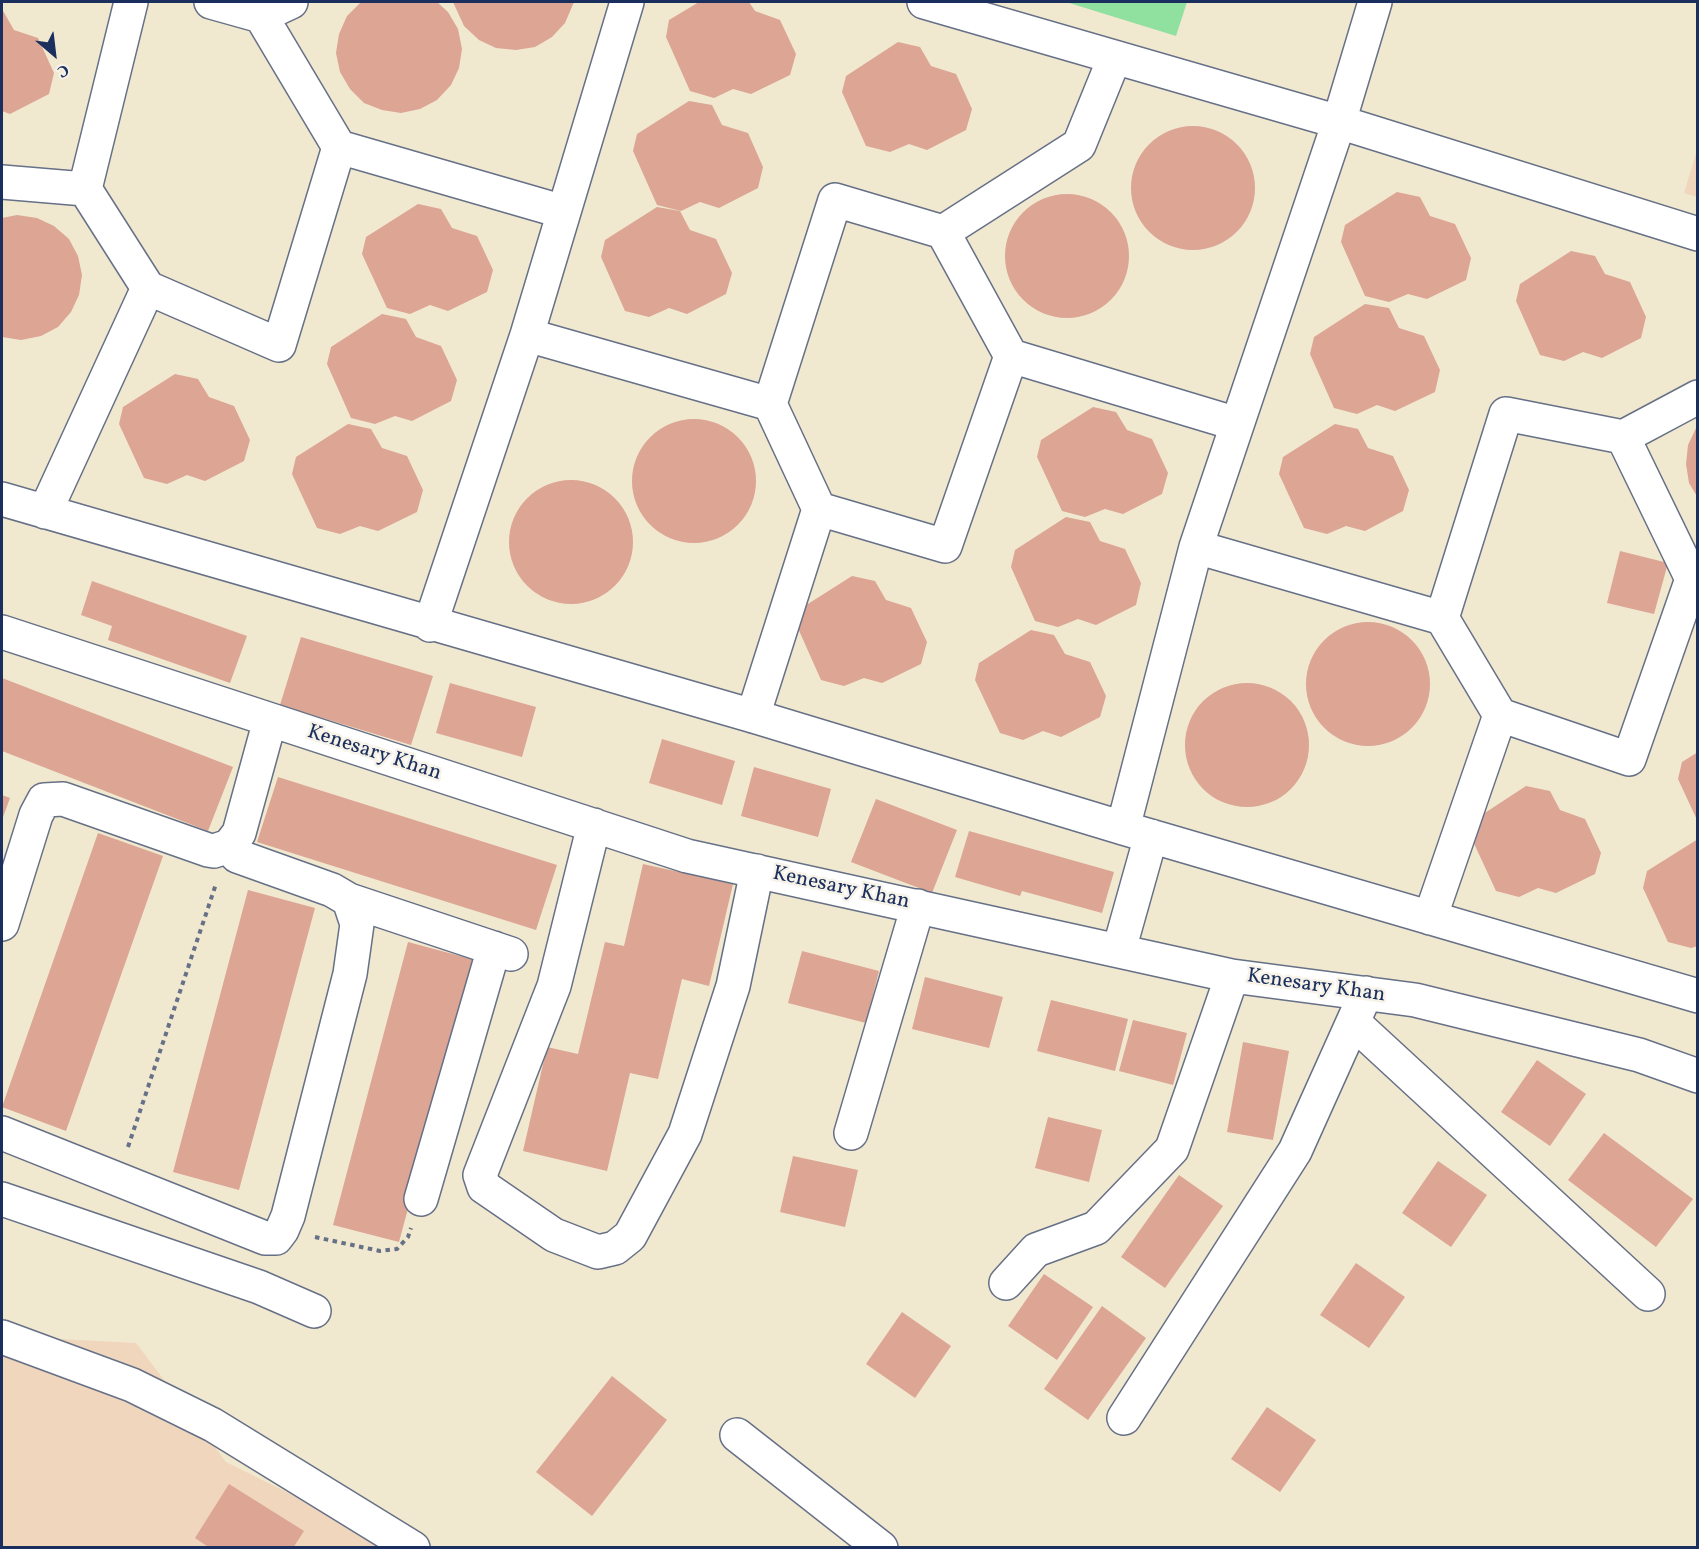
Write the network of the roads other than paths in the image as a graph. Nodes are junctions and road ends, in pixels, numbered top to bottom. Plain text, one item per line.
1 (131, 2) edge
2 (211, 2) edge
3 (291, 2) edge
4 (627, 2) edge
5 (924, 2) edge
6 (1375, 2) edge
7 (261, 16) junction
8 (1114, 58) junction
9 (1339, 122) junction
10 (339, 147) junction
11 (2, 182) edge
12 (85, 189) junction
13 (564, 212) junction
14 (943, 232) junction
15 (1698, 234) edge
16 (148, 288) junction
17 (527, 335) junction
18 (1011, 356) junction
19 (1698, 397) edge
20 (770, 404) junction
21 (1237, 423) junction
22 (1623, 437) junction
23 (2, 500) edge
24 (819, 509) junction
25 (45, 512) junction
26 (1196, 548) junction
27 (1695, 580) edge
28 (1442, 618) junction
29 (430, 625) junction
30 (2, 632) edge
31 (1500, 715) junction
32 (753, 716) junction
33 (270, 720) junction
34 (594, 825) junction
35 (1137, 832) junction
36 (229, 846) junction
37 (757, 871) junction
38 (349, 900) junction
39 (918, 906) junction
40 (1430, 918) junction
41 (2, 924) edge
42 (1119, 950) junction
43 (1232, 975) junction
44 (1698, 996) edge
45 (1360, 1008) junction
46 (1698, 1076) edge
47 (2, 1133) edge
48 (851, 1133) dead end
49 (2, 1199) edge
50 (421, 1199) road end
51 (279, 1234) junction
52 (1006, 1283) dead end
53 (259, 1287) junction
54 (1648, 1294) dead end
55 (314, 1311) dead end
56 (2, 1337) edge
57 (1124, 1418) dead end
58 (737, 1435) dead end
59 (413, 1548) edge
60 (881, 1548) edge

1 - 12 street
2 - 7 street
3 - 7 street
4 - 13 street
5 - 8 street
6 - 9 street
7 - 10 street
8 - 9 street
8 - 14 street
9 - 15 street
9 - 21 street
10 - 13 street
10 - 16 street
11 - 12 street
12 - 16 street
13 - 17 street
14 - 18 street
14 - 20 street
16 - 25 street
17 - 20 street
17 - 29 street
18 - 21 street
18 - 24 street
19 - 22 street
20 - 24 street
21 - 26 street
22 - 27 street
22 - 28 street
23 - 25 street
24 - 32 street
25 - 29 street
26 - 28 street
26 - 35 street
27 - 31 street
28 - 31 street
29 - 32 street
30 - 33 street, Kenesary Khan
31 - 40 street
32 - 35 street
33 - 34 street, Kenesary Khan
33 - 36 street
34 - 37 street, Kenesary Khan
34 - 37 street
35 - 40 street
35 - 42 street
36 - 38 street
36 - 41 street
37 - 39 street, Kenesary Khan
38 - 50 street
38 - 51 street
39 - 42 street, Kenesary Khan
39 - 48 street
40 - 44 street
42 - 43 street, Kenesary Khan
43 - 45 street, Kenesary Khan
43 - 52 street
45 - 46 street, Kenesary Khan
45 - 54 street
45 - 57 street
47 - 51 street
49 - 53 street
51 - 53 street
53 - 55 street
56 - 59 street
58 - 60 street

